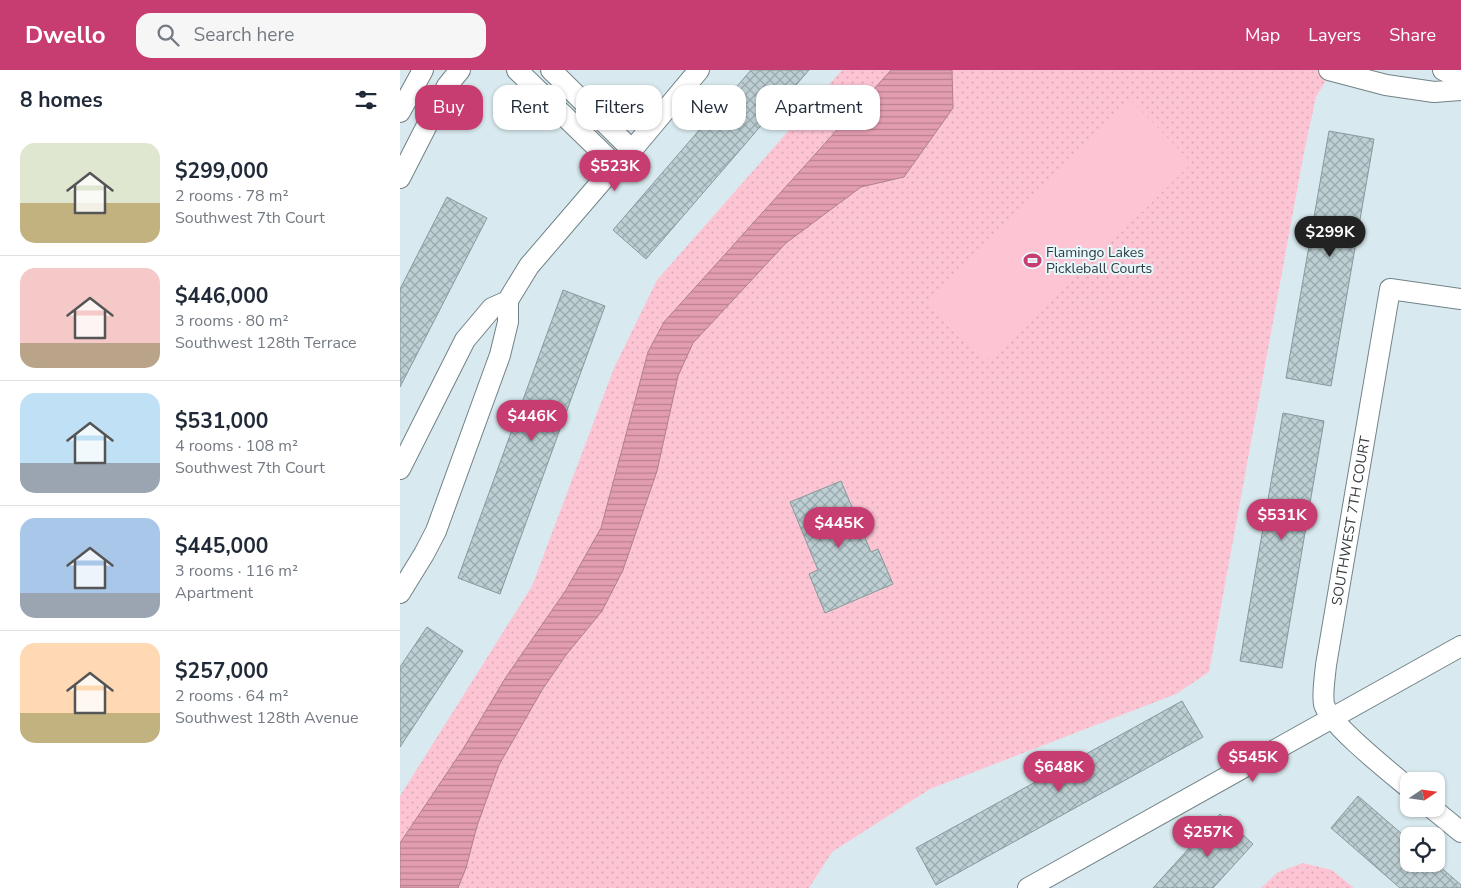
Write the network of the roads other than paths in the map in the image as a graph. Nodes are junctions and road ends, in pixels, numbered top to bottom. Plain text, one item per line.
1 (424, 70) edge
2 (460, 70) edge
3 (517, 70) edge
4 (550, 70) edge
5 (699, 70) edge
6 (1329, 70) edge
7 (1443, 70) edge
8 (1461, 79) edge
9 (1461, 90) edge
10 (400, 112) edge
11 (632, 150) junction
12 (616, 166) junction
13 (400, 178) edge
14 (1461, 299) edge
15 (508, 301) junction
16 (400, 468) edge
17 (400, 593) edge
18 (1461, 646) edge
19 (1332, 719) junction
20 (1400, 780) edge
21 (1444, 818) edge
22 (1461, 832) edge
23 (1028, 888) edge

1 - 10 street
2 - 13 street
3 - 12 street
4 - 11 street
5 - 11 street
6 - 9 street
7 - 8 street
11 - 12 street
12 - 15 street
14 - 19 street, SOUTHWEST 7TH COURT
15 - 16 street
15 - 17 street
18 - 19 street
19 - 20 street, SOUTHWEST 7TH COURT
19 - 23 street
21 - 22 street

